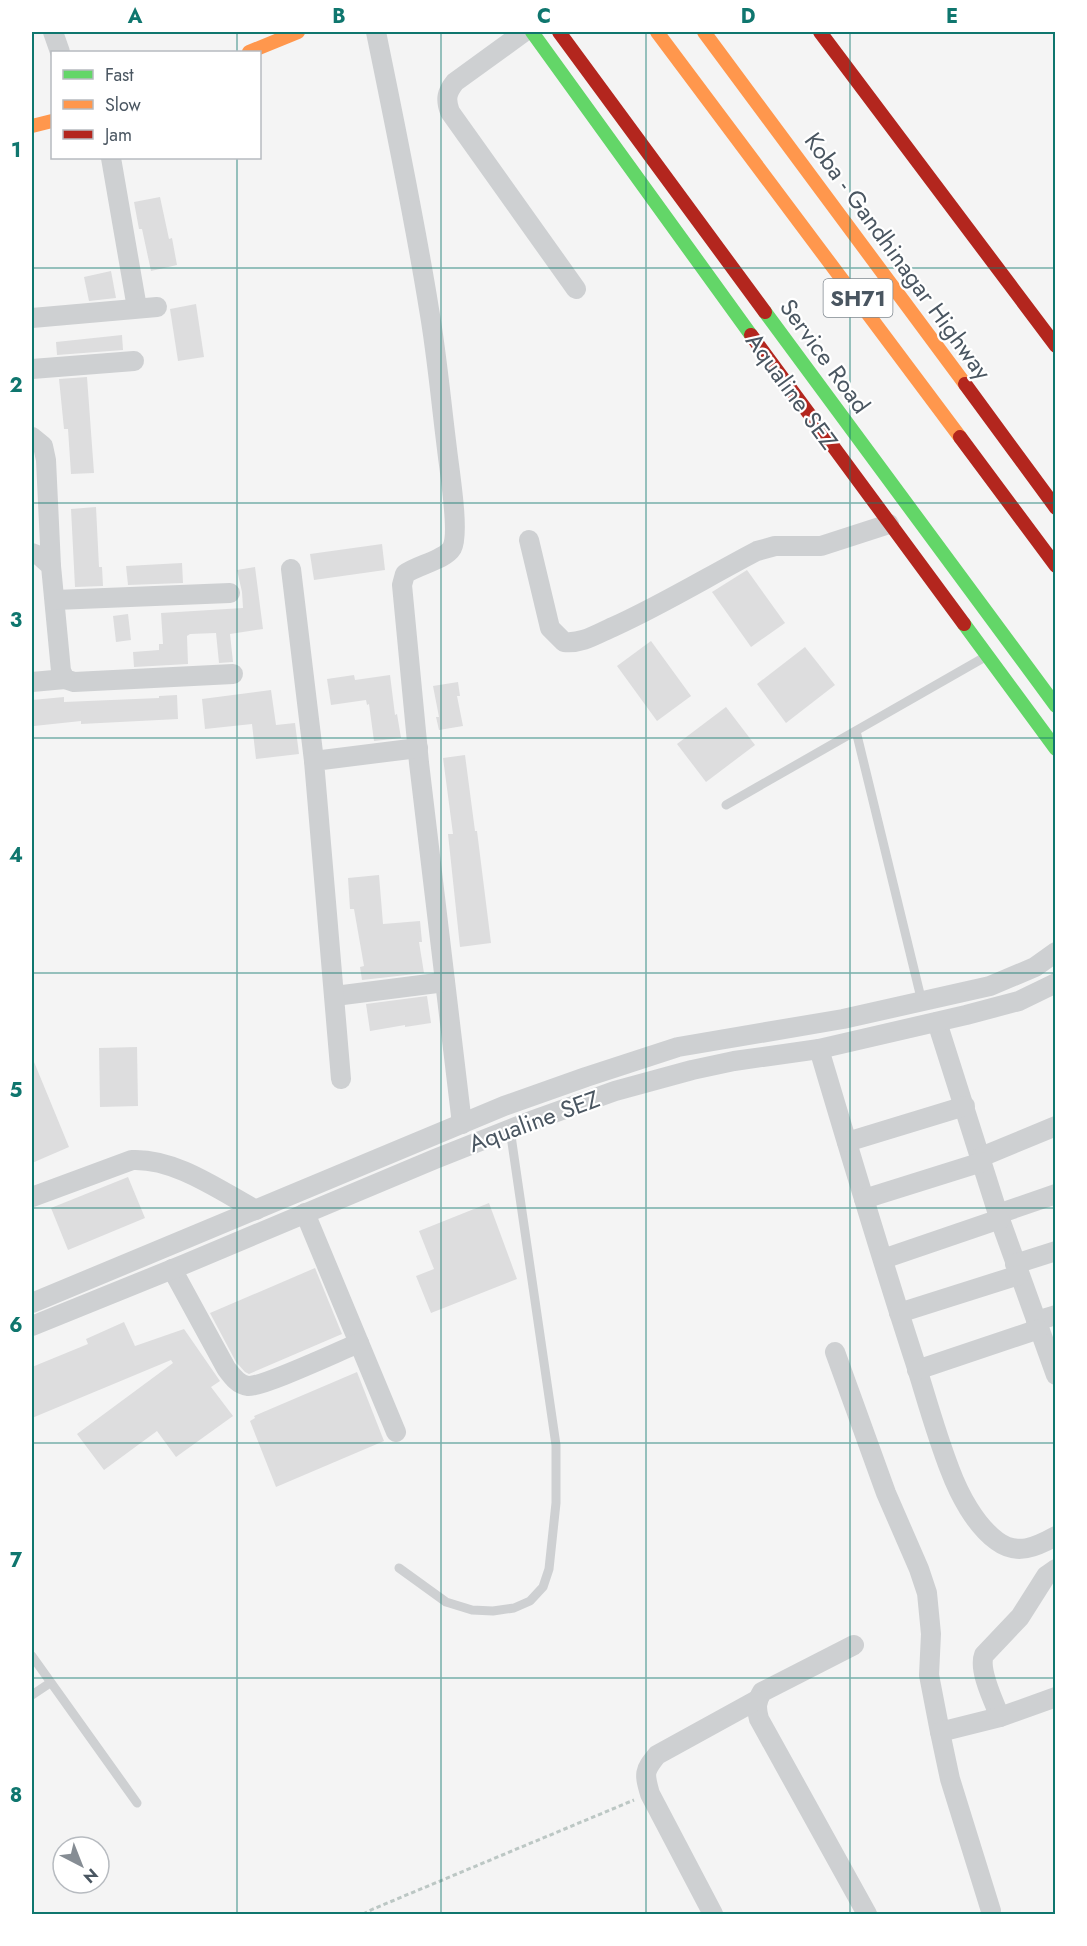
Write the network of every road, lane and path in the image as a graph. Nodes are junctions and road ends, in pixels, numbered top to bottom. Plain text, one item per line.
1 (53, 32) edge
2 (297, 32) edge
3 (376, 32) edge
4 (524, 32) edge
5 (532, 32) edge
6 (559, 32) edge
7 (657, 32) edge
8 (704, 32) edge
9 (820, 32) edge
10 (60, 51) edge
11 (251, 51) edge
12 (51, 121) edge
13 (32, 126) edge
14 (111, 159) edge
15 (576, 290) dead end
16 (157, 307) dead end
17 (137, 308) junction
18 (32, 318) edge
19 (1056, 346) edge
20 (134, 361) dead end
21 (32, 369) edge
22 (32, 438) edge
23 (1056, 508) edge
24 (889, 524) junction
25 (529, 540) dead end
26 (32, 553) edge
27 (51, 566) junction
28 (1056, 566) edge
29 (291, 569) dead end
30 (230, 593) dead end
31 (55, 600) junction
32 (987, 656) junction
33 (233, 674) dead end
34 (65, 679) junction
35 (32, 682) edge
36 (1056, 706) edge
37 (856, 731) junction
38 (418, 748) junction
39 (1056, 749) edge
40 (315, 761) junction
41 (726, 805) dead end
42 (1056, 952) edge
43 (445, 982) junction
44 (1056, 983) edge
45 (335, 996) junction
46 (922, 1002) junction
47 (937, 1022) junction
48 (819, 1049) junction
49 (341, 1079) dead end
50 (964, 1106) junction
51 (462, 1124) junction
52 (1056, 1126) edge
53 (510, 1129) junction
54 (847, 1142) junction
55 (982, 1160) junction
56 (1056, 1194) edge
57 (32, 1197) edge
58 (864, 1199) junction
59 (256, 1210) junction
60 (305, 1212) junction
61 (999, 1217) junction
62 (1056, 1251) edge
63 (883, 1259) junction
64 (172, 1269) junction
65 (1017, 1270) junction
66 (32, 1304) edge
67 (899, 1314) junction
68 (1056, 1315) edge
69 (1037, 1325) junction
70 (32, 1326) edge
71 (359, 1343) junction
72 (835, 1352) dead end
73 (917, 1370) junction
74 (1056, 1375) edge
75 (396, 1432) dead end
76 (1056, 1536) edge
77 (399, 1568) dead end
78 (1056, 1569) edge
79 (854, 1644) dead end
80 (32, 1656) edge
81 (50, 1683) junction
82 (32, 1695) edge
83 (1056, 1696) edge
84 (757, 1700) junction
85 (1000, 1717) junction
86 (940, 1732) junction
87 (650, 1794) junction
88 (137, 1803) dead end
89 (991, 1911) dead end
90 (363, 1914) edge
91 (713, 1914) edge
92 (867, 1914) edge

1 - 10 street
2 - 11 street
3 - 38 street
4 - 15 street
5 - 24 street, Aqualine SEZ
6 - 36 street, Service Road
7 - 28 street, SH71
8 - 23 street, Koba - Gandhinagar Highway / SH71
9 - 19 street
12 - 13 street
14 - 17 street
16 - 17 street
17 - 18 street
20 - 21 street
22 - 27 street
24 - 25 street
24 - 32 street, Aqualine SEZ
26 - 27 street
27 - 31 street
29 - 40 street
30 - 31 street
31 - 34 street
32 - 37 lane
32 - 39 street, Aqualine SEZ
33 - 34 street
34 - 35 street
37 - 41 lane
37 - 46 lane
38 - 40 street
38 - 43 street
40 - 45 street
42 - 46 street
43 - 45 street
43 - 51 street
44 - 47 street, Aqualine SEZ
45 - 49 street
46 - 51 street
47 - 48 street, Aqualine SEZ
47 - 50 street
48 - 53 street, Aqualine SEZ
48 - 54 street
50 - 54 street
50 - 55 street
51 - 59 street
52 - 55 street
53 - 60 street, Aqualine SEZ
53 - 77 lane
54 - 58 street
55 - 58 street
55 - 61 street
56 - 61 street
57 - 59 street
58 - 63 street
59 - 66 street
60 - 64 street, Aqualine SEZ
60 - 71 street
61 - 63 street
61 - 65 street
62 - 65 street
63 - 67 street
64 - 70 street, Aqualine SEZ
64 - 71 street
65 - 67 street
65 - 69 street
67 - 73 street
68 - 69 street
69 - 73 street
69 - 74 street
71 - 75 street
72 - 86 street
73 - 76 street
78 - 85 street
79 - 84 street
80 - 81 lane
81 - 82 lane
81 - 88 lane
83 - 85 street
84 - 87 street
84 - 92 street
85 - 86 street
86 - 89 street
87 - 90 path
87 - 91 street

